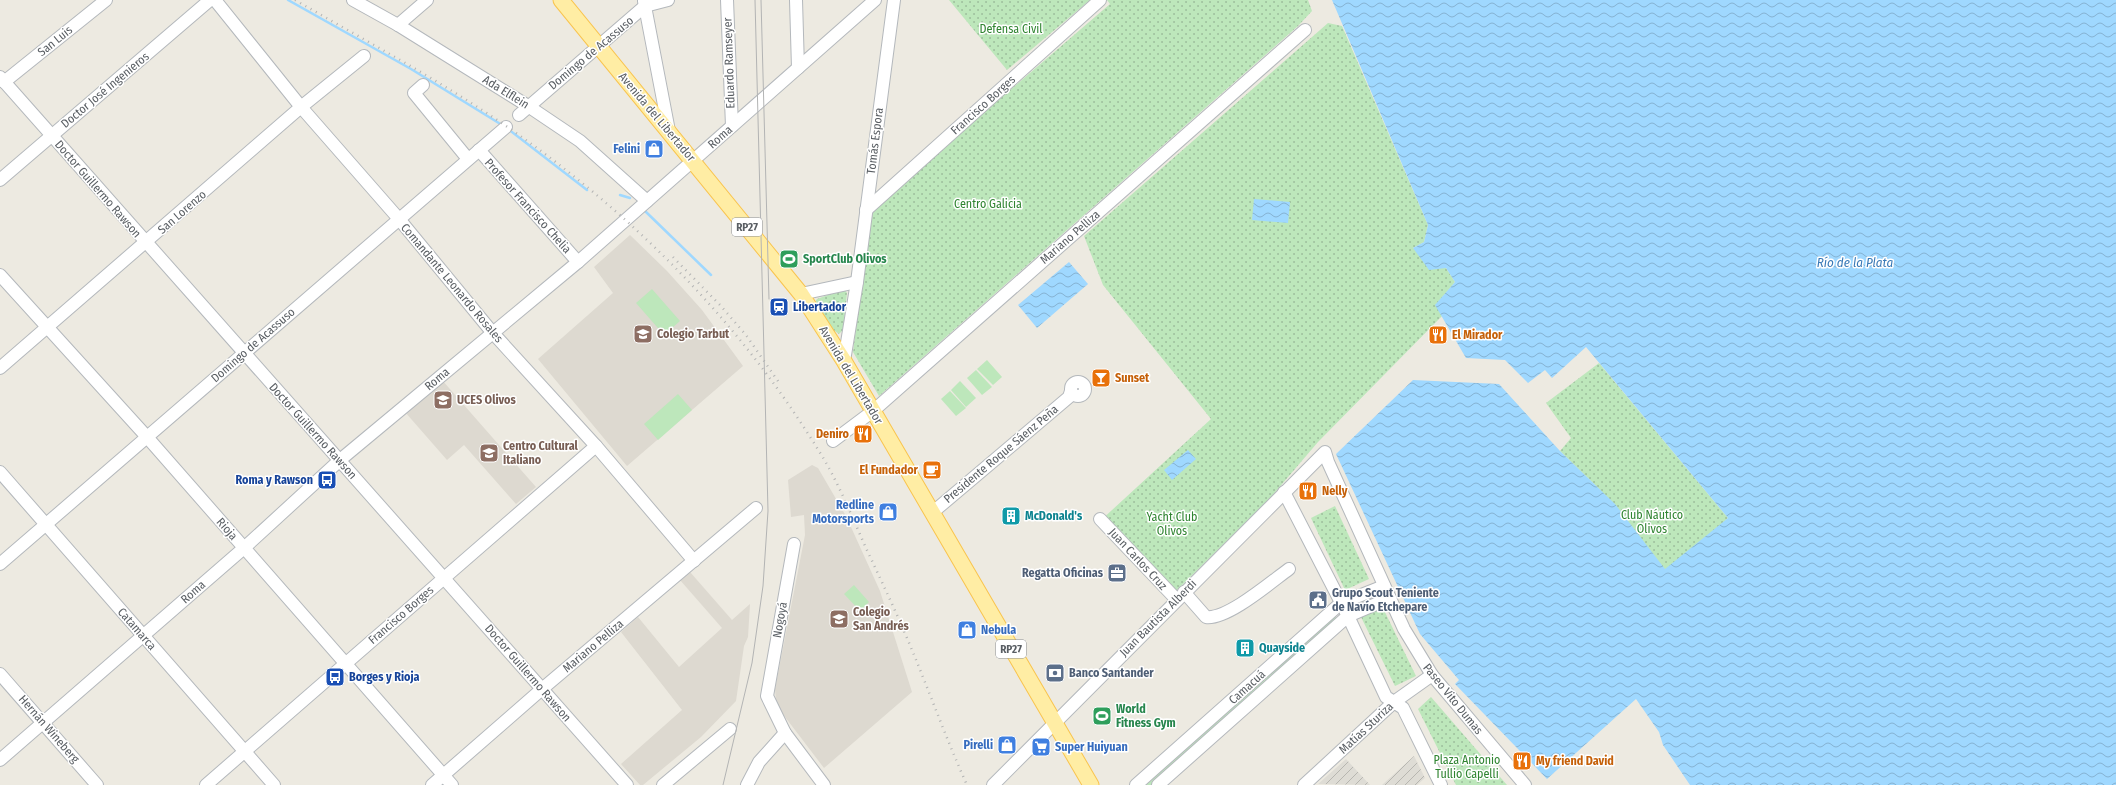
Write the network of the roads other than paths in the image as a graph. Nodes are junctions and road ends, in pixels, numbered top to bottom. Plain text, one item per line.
1 (106, 0) edge
2 (210, 0) edge
3 (215, 0) edge
4 (353, 0) edge
5 (427, 0) edge
6 (561, 0) edge
7 (668, 0) edge
8 (727, 0) edge
9 (796, 0) edge
10 (876, 0) edge
11 (894, 0) edge
12 (1100, 0) edge
13 (644, 3) edge
14 (398, 25) junction
15 (1305, 30) dead end
16 (599, 47) junction
17 (364, 56) dead end
18 (798, 68) junction
19 (2, 79) edge
20 (423, 85) dead end
21 (301, 107) junction
22 (526, 112) junction
23 (732, 126) junction
24 (506, 127) dead end
25 (669, 131) junction
26 (51, 135) junction
27 (479, 150) junction
28 (468, 159) junction
29 (693, 161) junction
30 (0, 180) edge
31 (647, 201) junction
32 (866, 210) junction
33 (399, 219) junction
34 (146, 243) junction
35 (578, 262) junction
36 (0, 274) edge
37 (857, 282) junction
38 (801, 294) junction
39 (47, 326) junction
40 (492, 332) junction
41 (244, 353) junction
42 (844, 361) junction
43 (0, 368) edge
44 (1072, 395) dead end
45 (873, 411) junction
46 (147, 437) junction
47 (833, 441) dead end
48 (596, 446) junction
49 (1325, 452) joint
50 (340, 460) junction
51 (0, 472) edge
52 (1284, 492) junction
53 (756, 508) dead end
54 (932, 512) junction
55 (1100, 518) dead end
56 (46, 524) junction
57 (794, 544) dead end
58 (244, 548) junction
59 (694, 562) junction
60 (0, 564) edge
61 (1289, 569) dead end
62 (444, 578) junction
63 (1384, 586) junction
64 (1180, 596) junction
65 (1390, 598) junction
66 (1341, 603) junction
67 (1348, 616) junction
68 (143, 636) junction
69 (1274, 663) junction
70 (344, 664) junction
71 (0, 674) edge
72 (1283, 674) junction
73 (1432, 675) junction
74 (542, 689) junction
75 (1394, 702) junction
76 (1053, 722) junction
77 (43, 723) junction
78 (730, 729) dead end
79 (785, 733) junction
80 (244, 751) junction
81 (1170, 755) junction
82 (0, 760) edge
83 (1179, 766) junction
84 (443, 775) junction
85 (98, 785) edge
86 (206, 785) edge
87 (274, 785) edge
88 (432, 785) edge
89 (452, 785) edge
90 (626, 785) edge
91 (663, 785) edge
92 (747, 785) edge
93 (824, 785) edge
94 (993, 785) edge
95 (1091, 785) edge
96 (1136, 785) edge
97 (1158, 785) edge
98 (1304, 785) edge
99 (1441, 785) edge
100 (1525, 785) edge

1 - 19 street, San Luis
2 - 26 street, Doctor José Ingenieros
3 - 21 street, Comandante Leonardo Rosales
4 - 14 street, Ada Elflein
5 - 14 street
6 - 16 main road, Avenida del Libertador / RP27
7 - 13 street, Domingo de Acassuso
8 - 23 street, Eduardo Ramseyer
9 - 18 street
10 - 18 street, Roma
11 - 32 street, Tomás Espora
12 - 32 street, Francisco Borges
13 - 16 street, Domingo de Acassuso
13 - 25 street
14 - 22 street, Ada Elflein
15 - 45 street, Mariano Pelliza
16 - 22 street, Domingo de Acassuso
16 - 25 main road, Avenida del Libertador / RP27
17 - 21 street, San Lorenzo
18 - 23 street, Roma
19 - 26 street, Doctor Guillermo Rawson
20 - 28 street, Profesor Francisco Chelia
21 - 33 street, Comandante Leonardo Rosales
21 - 34 street, San Lorenzo
22 - 31 street, Ada Elflein
23 - 29 street, Roma
24 - 27 street, Domingo de Acassuso
25 - 29 main road, Avenida del Libertador / RP27
26 - 30 street, Doctor José Ingenieros
26 - 34 street, Doctor Guillermo Rawson
27 - 28 street, Domingo de Acassuso
27 - 35 street, Profesor Francisco Chelia
28 - 33 street, Domingo de Acassuso
29 - 31 street, Roma
29 - 38 main road, Avenida del Libertador / RP27
31 - 35 street, Roma
32 - 37 street, Tomás Espora
33 - 40 street, Comandante Leonardo Rosales
33 - 41 street, Domingo de Acassuso
34 - 39 street, San Lorenzo
34 - 41 street, Doctor Guillermo Rawson
35 - 40 street, Roma
36 - 39 street, Rioja
37 - 38 street
37 - 42 street, Tomás Espora
38 - 42 main road, Avenida del Libertador / RP27
39 - 43 street, San Lorenzo
39 - 46 street, Rioja
40 - 48 street, Comandante Leonardo Rosales
40 - 50 street, Roma
41 - 46 street, Domingo de Acassuso
41 - 50 street, Doctor Guillermo Rawson
42 - 45 main road, Avenida del Libertador / RP27
44 - 54 street, Presidente Roque Sáenz Peña
45 - 47 street, Mariano Pelliza
45 - 54 main road, Avenida del Libertador / RP27
46 - 56 street, Domingo de Acassuso
46 - 58 street, Rioja
48 - 59 street, Comandante Leonardo Rosales
48 - 62 street, Francisco Borges
49 - 52 street, Juan Bautista Alberdi
49 - 63 street, Paseo Vito Dumas
50 - 58 street, Roma
50 - 62 street, Doctor Guillermo Rawson
51 - 56 street, Catamarca
52 - 64 street, Juan Bautista Alberdi
52 - 66 street
53 - 59 street, Mariano Pelliza
54 - 76 main road, Avenida del Libertador / RP27
55 - 64 street, Juan Carlos Cruz
56 - 60 street, Domingo de Acassuso
56 - 68 street, Catamarca
57 - 79 street, Nogoyá
58 - 68 street, Roma
58 - 70 street, Rioja
59 - 74 street, Mariano Pelliza
61 - 64 street, Juan Carlos Cruz
62 - 70 street, Francisco Borges
62 - 74 street, Doctor Guillermo Rawson
63 - 65 street, Paseo Vito Dumas
63 - 66 street, Camacuá
64 - 76 street, Juan Bautista Alberdi
65 - 67 street, Camacuá
65 - 73 street, Paseo Vito Dumas
66 - 67 street
66 - 69 street, Camacuá
67 - 72 street, Camacuá
67 - 75 street
68 - 77 street, Roma
68 - 80 street, Catamarca
69 - 72 street
69 - 81 street, Camacuá
70 - 80 street, Francisco Borges
70 - 84 street, Rioja
71 - 77 street, Hernán Wineberg
72 - 83 street, Camacuá
73 - 75 street, Matías Sturiza
73 - 100 street, Paseo Vito Dumas
74 - 84 street, Mariano Pelliza
74 - 90 street, Doctor Guillermo Rawson
75 - 98 street, Matías Sturiza
75 - 99 street
76 - 94 street, Juan Bautista Alberdi
76 - 95 main road, Avenida del Libertador / RP27
77 - 82 street, Roma
77 - 85 street, Hernán Wineberg
78 - 91 street
79 - 92 street
79 - 93 street
80 - 86 street, Francisco Borges
80 - 87 street, Catamarca
81 - 83 street
81 - 96 street, Camacuá
83 - 97 street, Camacuá
84 - 88 street, Mariano Pelliza
84 - 89 street, Rioja

